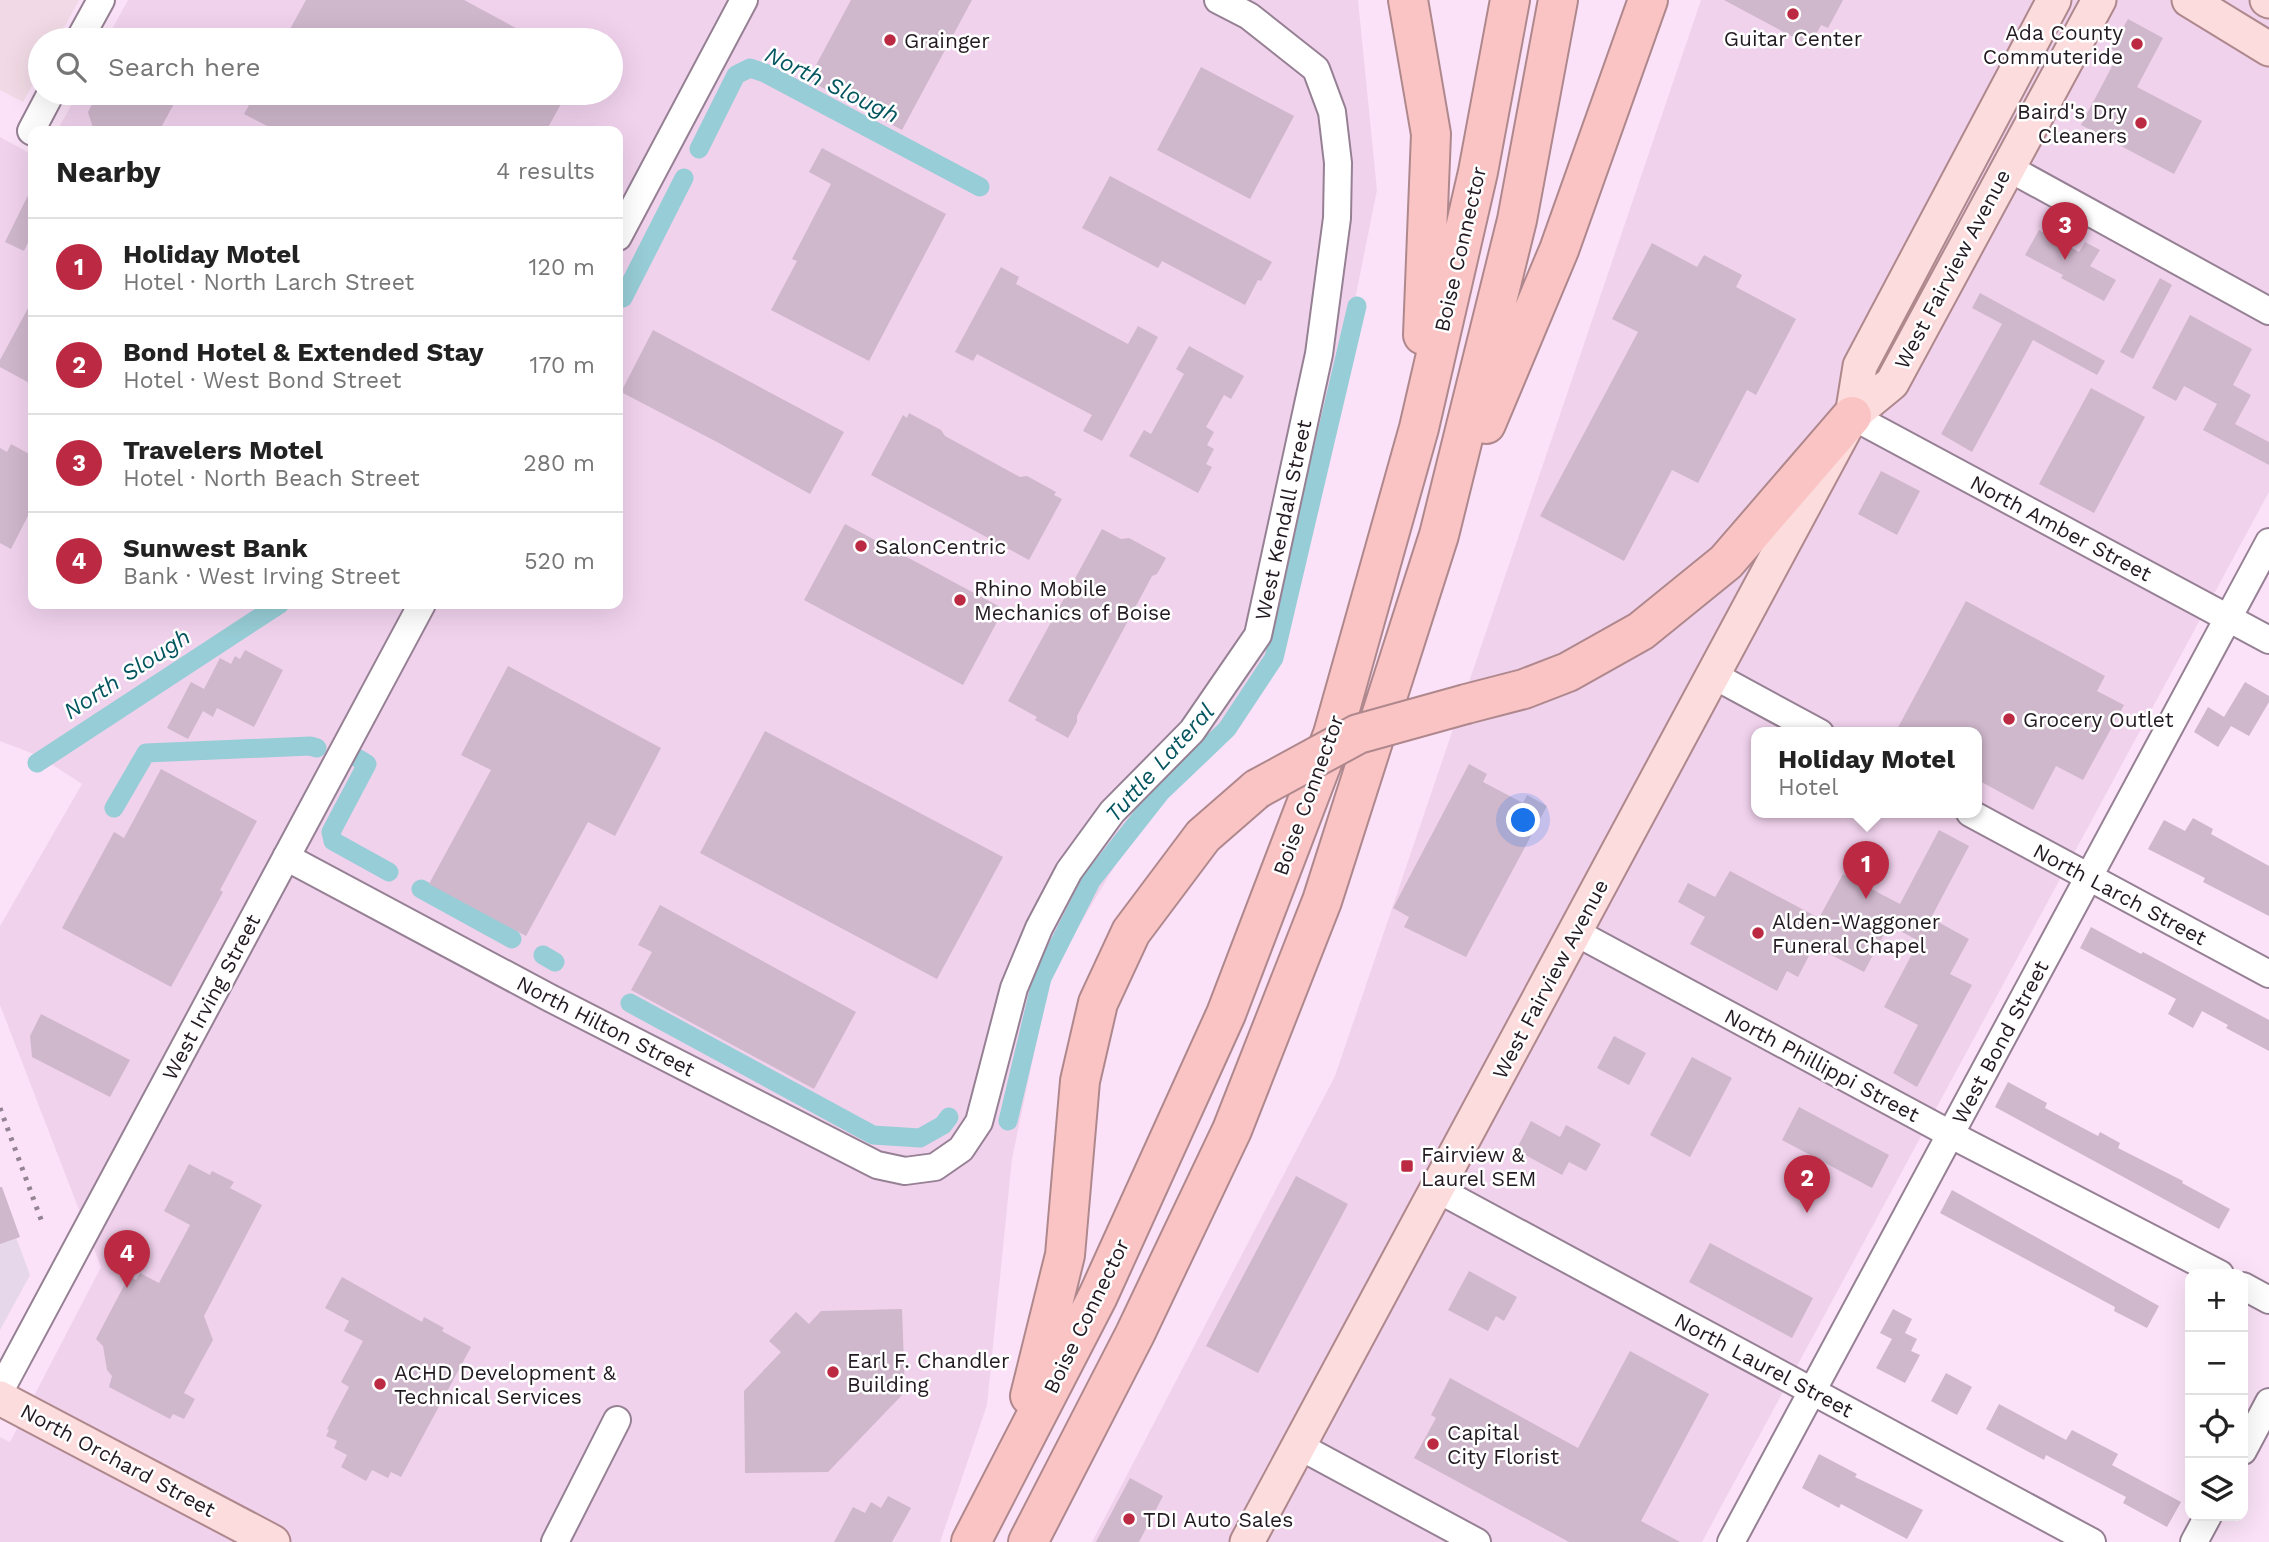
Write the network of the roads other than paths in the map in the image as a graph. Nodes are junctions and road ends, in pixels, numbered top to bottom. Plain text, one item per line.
1 (101, 0) edge
2 (744, 0) edge
3 (1218, 0) edge
4 (1408, 0) edge
5 (1510, 0) edge
6 (1558, 0) edge
7 (1648, 0) edge
8 (2054, 0) edge
9 (2099, 0) edge
10 (2189, 0) edge
11 (86, 28) edge
12 (2269, 49) edge
13 (45, 105) edge
14 (34, 126) edge
15 (2007, 167) junction
16 (623, 228) edge
17 (2269, 311) edge
18 (1852, 416) junction
19 (1419, 428) junction
20 (1439, 535) junction
21 (2269, 542) edge
22 (419, 609) edge
23 (2228, 618) junction
24 (2269, 640) edge
25 (1713, 675) junction
26 (1809, 727) edge
27 (1979, 818) edge
28 (286, 857) junction
29 (2089, 877) junction
30 (1575, 932) junction
31 (2269, 974) edge
32 (1951, 1134) junction
33 (935, 1167) joint
34 (1437, 1189) junction
35 (2210, 1269) edge
36 (2248, 1289) edge
37 (2269, 1300) edge
38 (0, 1391) edge
39 (1812, 1391) junction
40 (0, 1398) edge
41 (2269, 1402) edge
42 (617, 1420) dead end
43 (2248, 1442) edge
44 (1298, 1446) junction
45 (1013, 1462) junction
46 (2205, 1521) edge
47 (273, 1542) edge
48 (555, 1542) edge
49 (971, 1542) edge
50 (1028, 1542) edge
51 (1247, 1542) edge
52 (1477, 1542) edge
53 (1731, 1542) edge
54 (2092, 1542) edge
55 (2194, 1542) edge

1 - 11 street
2 - 16 street
3 - 33 street, West Kendall Street
4 - 19 highway
5 - 19 highway, Boise Connector
6 - 20 highway, Boise Connector
7 - 20 highway
8 - 18 main road, West Fairview Avenue
9 - 15 main road, West Fairview Avenue
10 - 12 main road
13 - 14 street
15 - 17 street
15 - 18 main road, West Fairview Avenue
18 - 23 street, North Amber Street
18 - 25 main road, West Fairview Avenue
18 - 45 highway, bridge
19 - 45 highway, Boise Connector
20 - 50 highway, Boise Connector
21 - 23 street, West Bond Street
22 - 28 street, West Irving Street
23 - 24 street, North Amber Street
23 - 29 street, West Bond Street
25 - 26 street
25 - 30 main road, West Fairview Avenue
27 - 29 street, North Larch Street
28 - 33 street, North Hilton Street
28 - 38 street, West Irving Street
29 - 31 street, North Larch Street
29 - 32 street, West Bond Street
30 - 32 street, North Phillippi Street
30 - 34 main road, West Fairview Avenue
32 - 35 street, North Phillippi Street
32 - 39 street, West Bond Street
34 - 39 street, North Laurel Street
34 - 44 main road, West Fairview Avenue
36 - 37 street
39 - 53 street, West Bond Street
39 - 54 street, North Laurel Street
40 - 47 main road, North Orchard Street
41 - 43 street
42 - 48 street
44 - 51 main road, West Fairview Avenue
44 - 52 street
45 - 49 highway, Boise Connector
46 - 55 street

